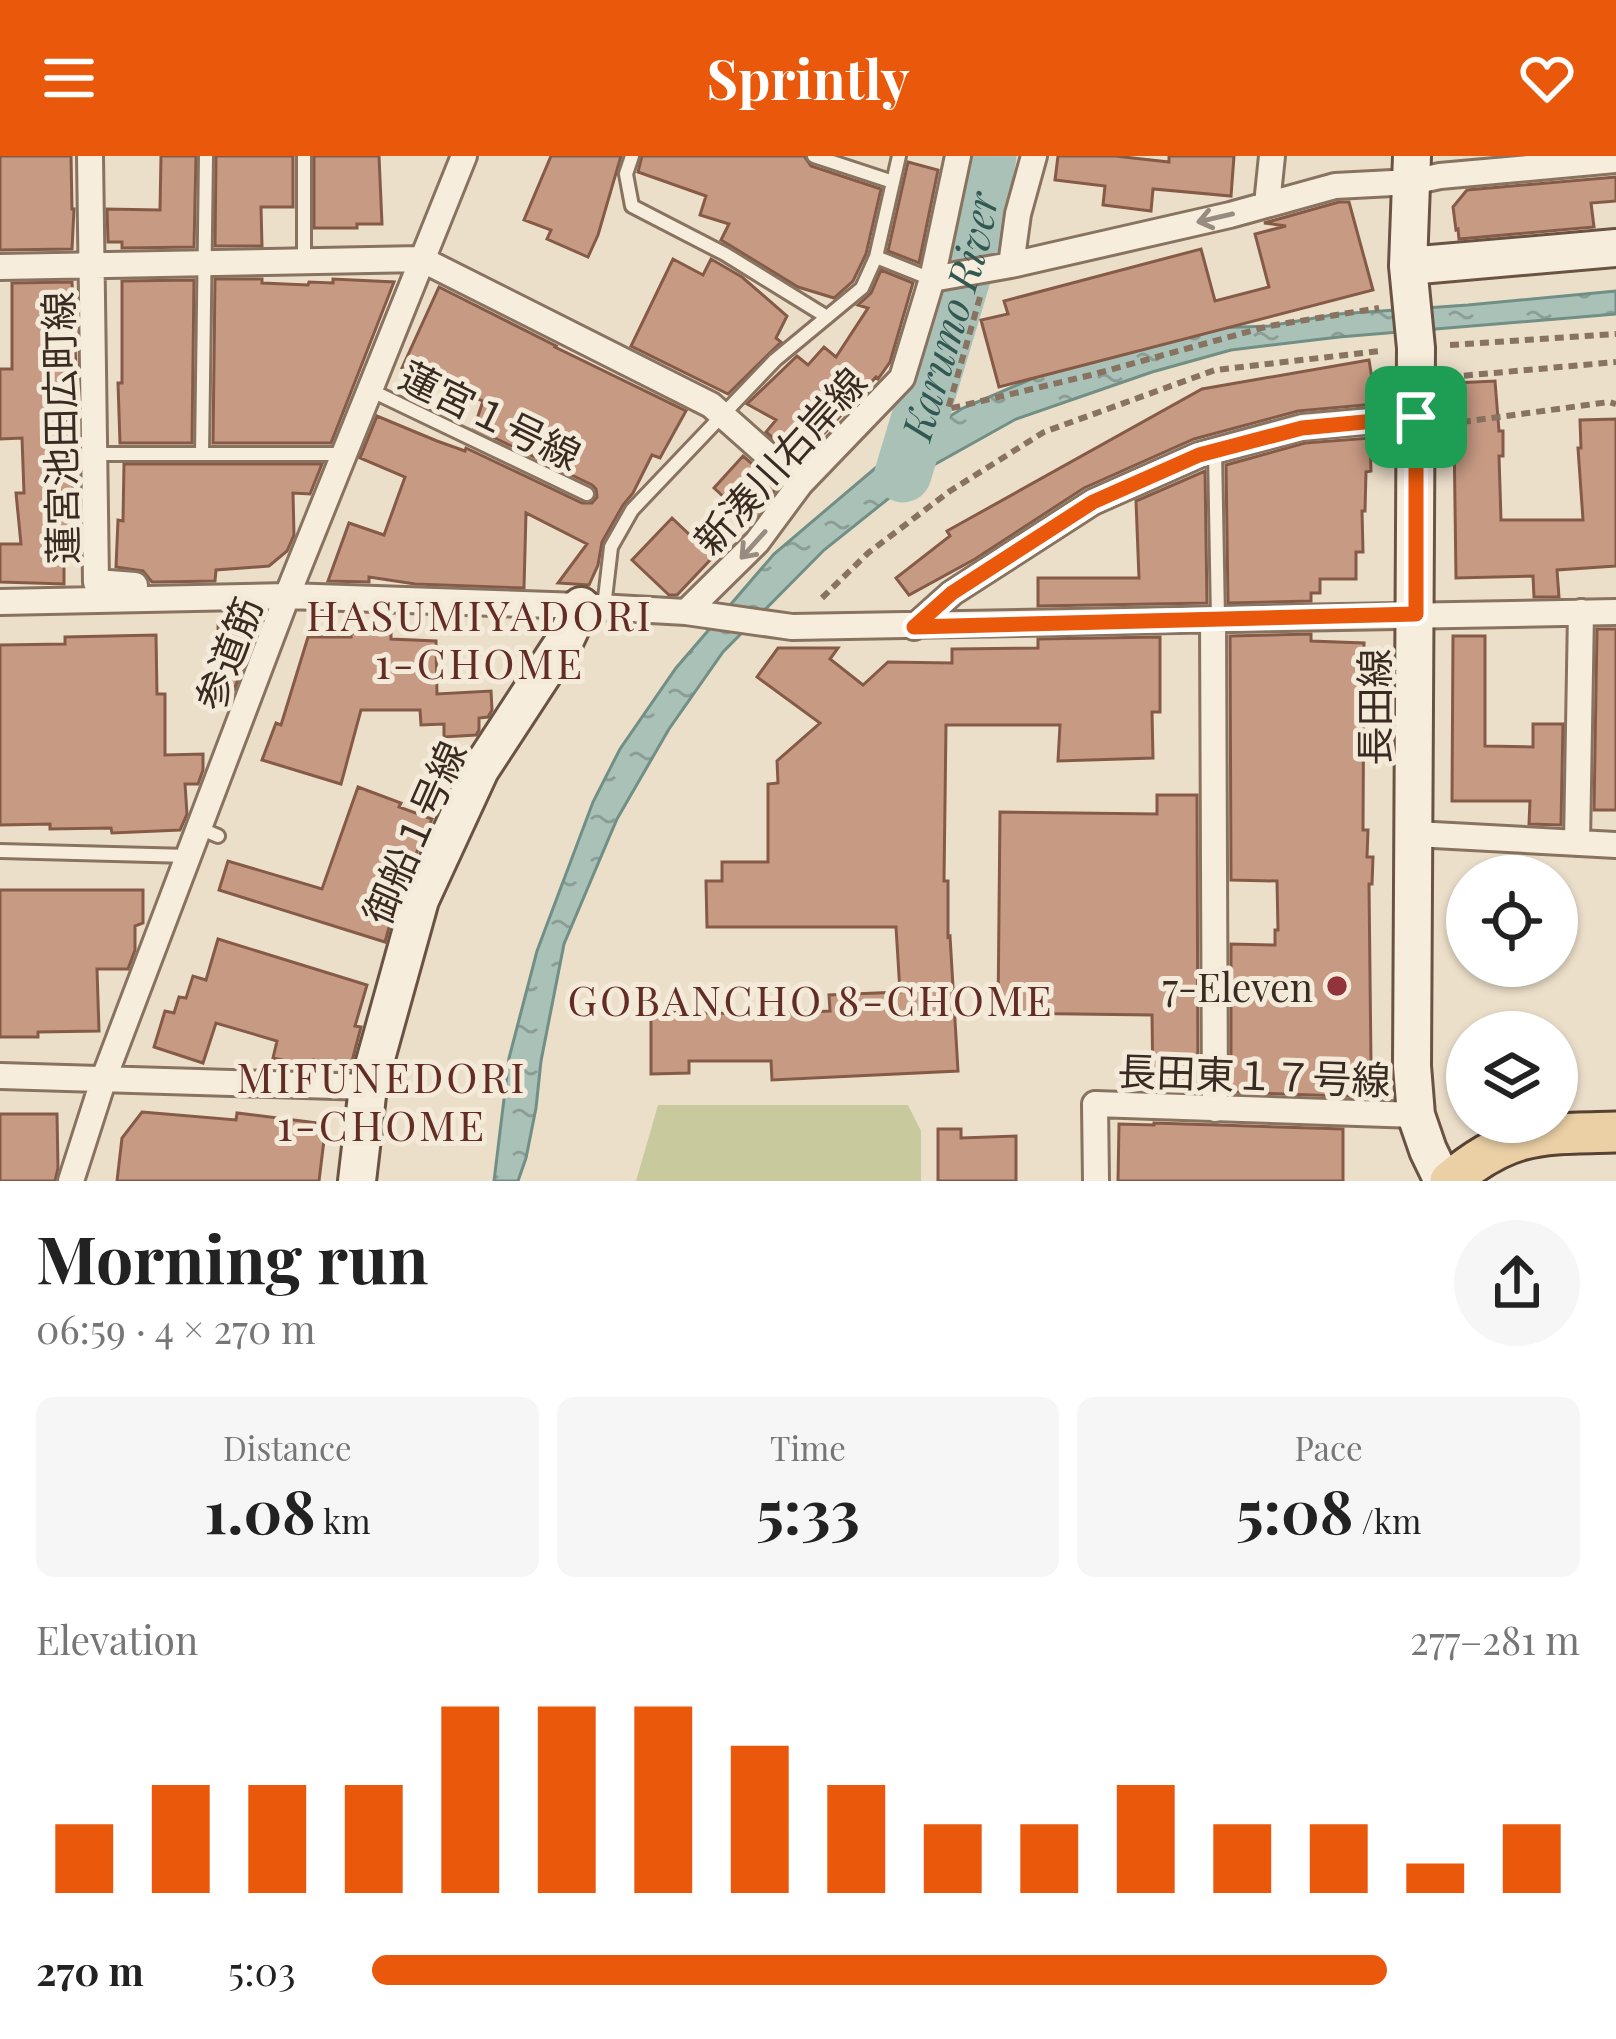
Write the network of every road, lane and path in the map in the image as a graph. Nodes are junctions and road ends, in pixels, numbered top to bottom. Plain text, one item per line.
1 (90, 156) edge
2 (206, 156) edge
3 (304, 156) edge
4 (464, 156) edge
5 (632, 156) edge
6 (814, 156) edge
7 (899, 156) edge
8 (958, 156) edge
9 (1034, 156) edge
10 (1272, 156) edge
11 (1616, 160) edge
12 (1412, 169) edge
13 (893, 182) junction
14 (1267, 204) junction
15 (1616, 248) edge
16 (876, 257) junction
17 (421, 259) junction
18 (304, 261) junction
19 (205, 262) junction
20 (91, 263) junction
21 (1408, 266) junction
22 (0, 267) edge
23 (999, 268) junction
24 (932, 279) junction
25 (1379, 308) dead end
26 (827, 317) junction
27 (1616, 334) edge
28 (1416, 348) junction
29 (1616, 362) edge
30 (1446, 377) dead end
31 (369, 389) junction
32 (1616, 404) edge
33 (722, 414) junction
34 (1426, 421) junction
35 (1215, 451) junction
36 (94, 454) junction
37 (202, 454) junction
38 (343, 454) junction
39 (800, 484) junction
40 (587, 494) dead end
41 (287, 596) junction
42 (0, 602) edge
43 (592, 607) junction
44 (686, 612) junction
45 (1581, 612) junction
46 (1616, 612) edge
47 (1416, 614) junction
48 (1215, 620) junction
49 (914, 627) junction
50 (792, 628) junction
51 (1415, 834) junction
52 (1577, 843) junction
53 (1616, 845) edge
54 (0, 851) edge
55 (189, 856) junction
56 (0, 1076) edge
57 (104, 1078) junction
58 (368, 1087) junction
59 (1215, 1109) junction
60 (1416, 1115) junction
61 (1616, 1132) edge
62 (71, 1181) edge
63 (357, 1181) edge
64 (1096, 1181) edge
65 (1446, 1181) edge

1 - 20 street, 蓮宮池田広町線
2 - 19 lane
3 - 18 lane
4 - 17 street, 参道筋
5 - 26 lane
6 - 13 lane
7 - 13 lane
8 - 24 street, 新湊川右岸線
9 - 23 street
10 - 14 street
11 - 12 street
12 - 14 street
12 - 21 street, 長田線
13 - 16 lane
14 -> 23 street
15 - 21 street
16 - 24 lane
16 - 26 lane
17 - 18 street
17 - 31 street, 参道筋
17 - 33 street
18 - 19 street
19 - 20 street
19 - 37 lane
20 - 22 street
20 - 36 street, 蓮宮池田広町線
21 - 28 street, 長田線
23 - 24 street
23 - 25 path
24 - 39 street, 新湊川右岸線
26 - 33 lane
27 - 28 path
28 - 34 street, 長田線
28 - 50 path
29 - 30 path
31 - 38 street, 参道筋
31 - 40 lane, 蓮宮１号線
32 - 34 path
33 - 39 street
33 - 43 lane
34 - 35 street
34 - 47 street, 長田線
35 - 48 lane
35 - 49 street
36 - 37 lane
36 - 41 street, 蓮宮池田広町線
37 - 38 lane
38 - 41 street, 参道筋
39 -> 44 street, 新湊川右岸線
41 - 42 street
41 - 43 street
41 - 55 street, 参道筋
43 - 44 street
43 - 58 street, 御船１号線
44 - 50 street
45 - 46 street
45 - 47 street
45 - 52 street
47 - 48 street
47 - 51 street, 長田線
48 - 49 street
48 - 59 street
49 - 50 street
51 - 52 street
51 - 60 street, 長田線
52 - 53 street
54 - 55 lane
55 - 57 street, 参道筋
56 - 57 street
57 - 58 street
57 - 62 street, 参道筋
58 - 63 street, 御船１号線
59 - 60 street, 長田東１７号線
59 - 64 street, 長田東１７号線
60 - 65 street, 長田線
61 - 65 main road

